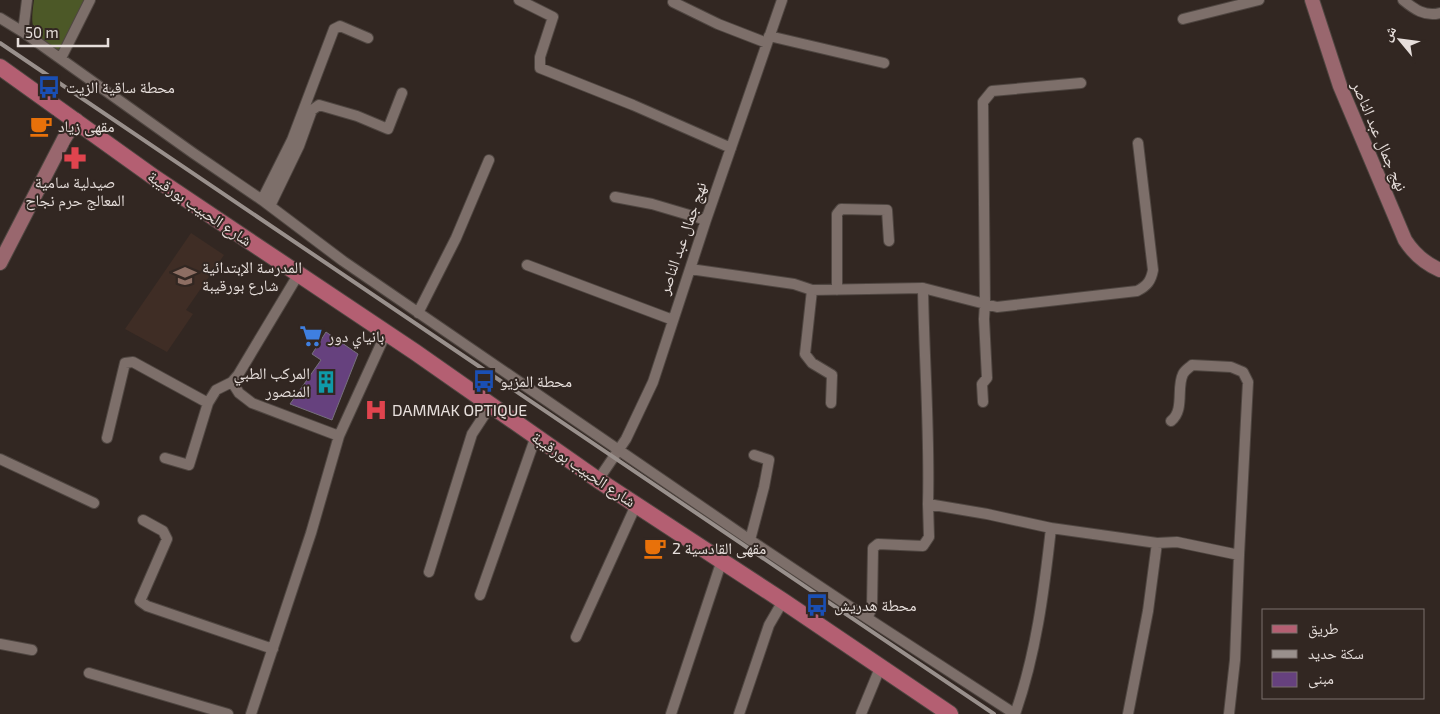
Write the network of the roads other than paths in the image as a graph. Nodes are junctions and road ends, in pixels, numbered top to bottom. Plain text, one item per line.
1 (26, 0) edge
2 (90, 0) edge
3 (519, 0) edge
4 (782, 0) edge
5 (1259, 0) edge
6 (1403, 0) edge
7 (1315, 1) edge
8 (673, 2) dead end
9 (1440, 13) edge
10 (0, 18) edge
11 (1183, 19) dead end
12 (23, 32) junction
13 (368, 38) dead end
14 (768, 40) junction
15 (61, 58) junction
16 (884, 63) dead end
17 (0, 67) edge
18 (1081, 83) dead end
19 (402, 93) dead end
20 (76, 120) junction
21 (1138, 142) dead end
22 (731, 148) junction
23 (489, 160) dead end
24 (615, 197) dead end
25 (266, 203) junction
26 (706, 220) junction
27 (889, 241) dead end
28 (0, 263) edge
29 (527, 265) dead end
30 (690, 269) junction
31 (1440, 270) edge
32 (298, 274) junction
33 (923, 288) junction
34 (812, 290) junction
35 (837, 290) junction
36 (985, 303) junction
37 (418, 312) junction
38 (673, 320) junction
39 (386, 333) junction
40 (232, 382) junction
41 (984, 402) dead end
42 (208, 403) junction
43 (831, 403) dead end
44 (491, 405) junction
45 (1171, 421) dead end
46 (339, 436) junction
47 (536, 436) junction
48 (108, 438) dead end
49 (620, 450) junction
50 (754, 455) dead end
51 (165, 458) dead end
52 (0, 459) edge
53 (598, 480) junction
54 (94, 503) dead end
55 (928, 504) junction
56 (636, 505) junction
57 (143, 520) dead end
58 (1051, 528) junction
59 (750, 540) junction
60 (1157, 543) junction
61 (1239, 555) junction
62 (722, 560) junction
63 (429, 572) dead end
64 (480, 595) dead end
65 (783, 601) junction
66 (868, 618) junction
67 (576, 637) dead end
68 (0, 644) edge
69 (273, 649) junction
70 (32, 650) dead end
71 (880, 668) junction
72 (89, 673) dead end
73 (228, 714) edge
74 (251, 714) edge
75 (671, 714) edge
76 (739, 714) edge
77 (861, 714) edge
78 (950, 714) edge
79 (1015, 714) edge
80 (1128, 714) edge
81 (1229, 714) edge

1 - 12 street
2 - 15 street
3 - 22 street
4 - 14 street, نهج جمال عبد الناصر
5 - 11 street
6 - 9 street
7 - 31 street, نهج جمال عبد الناصر
8 - 14 street
10 - 12 street
12 - 15 street
13 - 25 street
14 - 16 street
14 - 22 street, نهج جمال عبد الناصر
15 - 25 street
17 - 20 main road, شارع الحبيب بورقيبة
18 - 36 street
19 - 25 street
20 - 28 street
20 - 32 main road, شارع الحبيب بورقيبة
21 - 36 street
22 - 26 street, نهج جمال عبد الناصر
23 - 37 street
24 - 26 street
25 - 37 street
26 - 30 street, نهج جمال عبد الناصر
27 - 35 street
29 - 38 street
30 - 34 street
30 - 38 street, نهج جمال عبد الناصر
32 - 39 main road, شارع الحبيب بورقيبة
32 - 40 street
33 - 35 street
33 - 36 street
33 - 55 street
34 - 35 street
34 - 43 street
36 - 41 street
37 - 49 street
38 - 49 street, نهج جمال عبد الناصر
39 - 44 main road, شارع الحبيب بورقيبة
39 - 46 street
40 - 42 street
40 - 46 street
42 - 48 street
42 - 51 street
44 - 47 main road, شارع الحبيب بورقيبة
44 - 63 street
45 - 61 street
46 - 69 street
47 - 53 main road, شارع الحبيب بورقيبة
47 - 64 street
49 - 53 street, نهج جمال عبد الناصر
49 - 59 street
50 - 59 street
52 - 54 street
53 - 56 main road, شارع الحبيب بورقيبة
55 - 58 street
55 - 66 street
56 - 62 main road, شارع الحبيب بورقيبة
56 - 67 street
57 - 69 street
58 - 60 street
58 - 79 street
59 - 66 street
60 - 61 street
60 - 80 street
61 - 81 street
62 - 65 main road, شارع الحبيب بورقيبة
62 - 75 street
65 - 71 main road, شارع الحبيب بورقيبة
65 - 76 street
66 - 79 street
68 - 70 street
69 - 74 street
71 - 77 street
71 - 78 main road, شارع الحبيب بورقيبة
72 - 73 street

